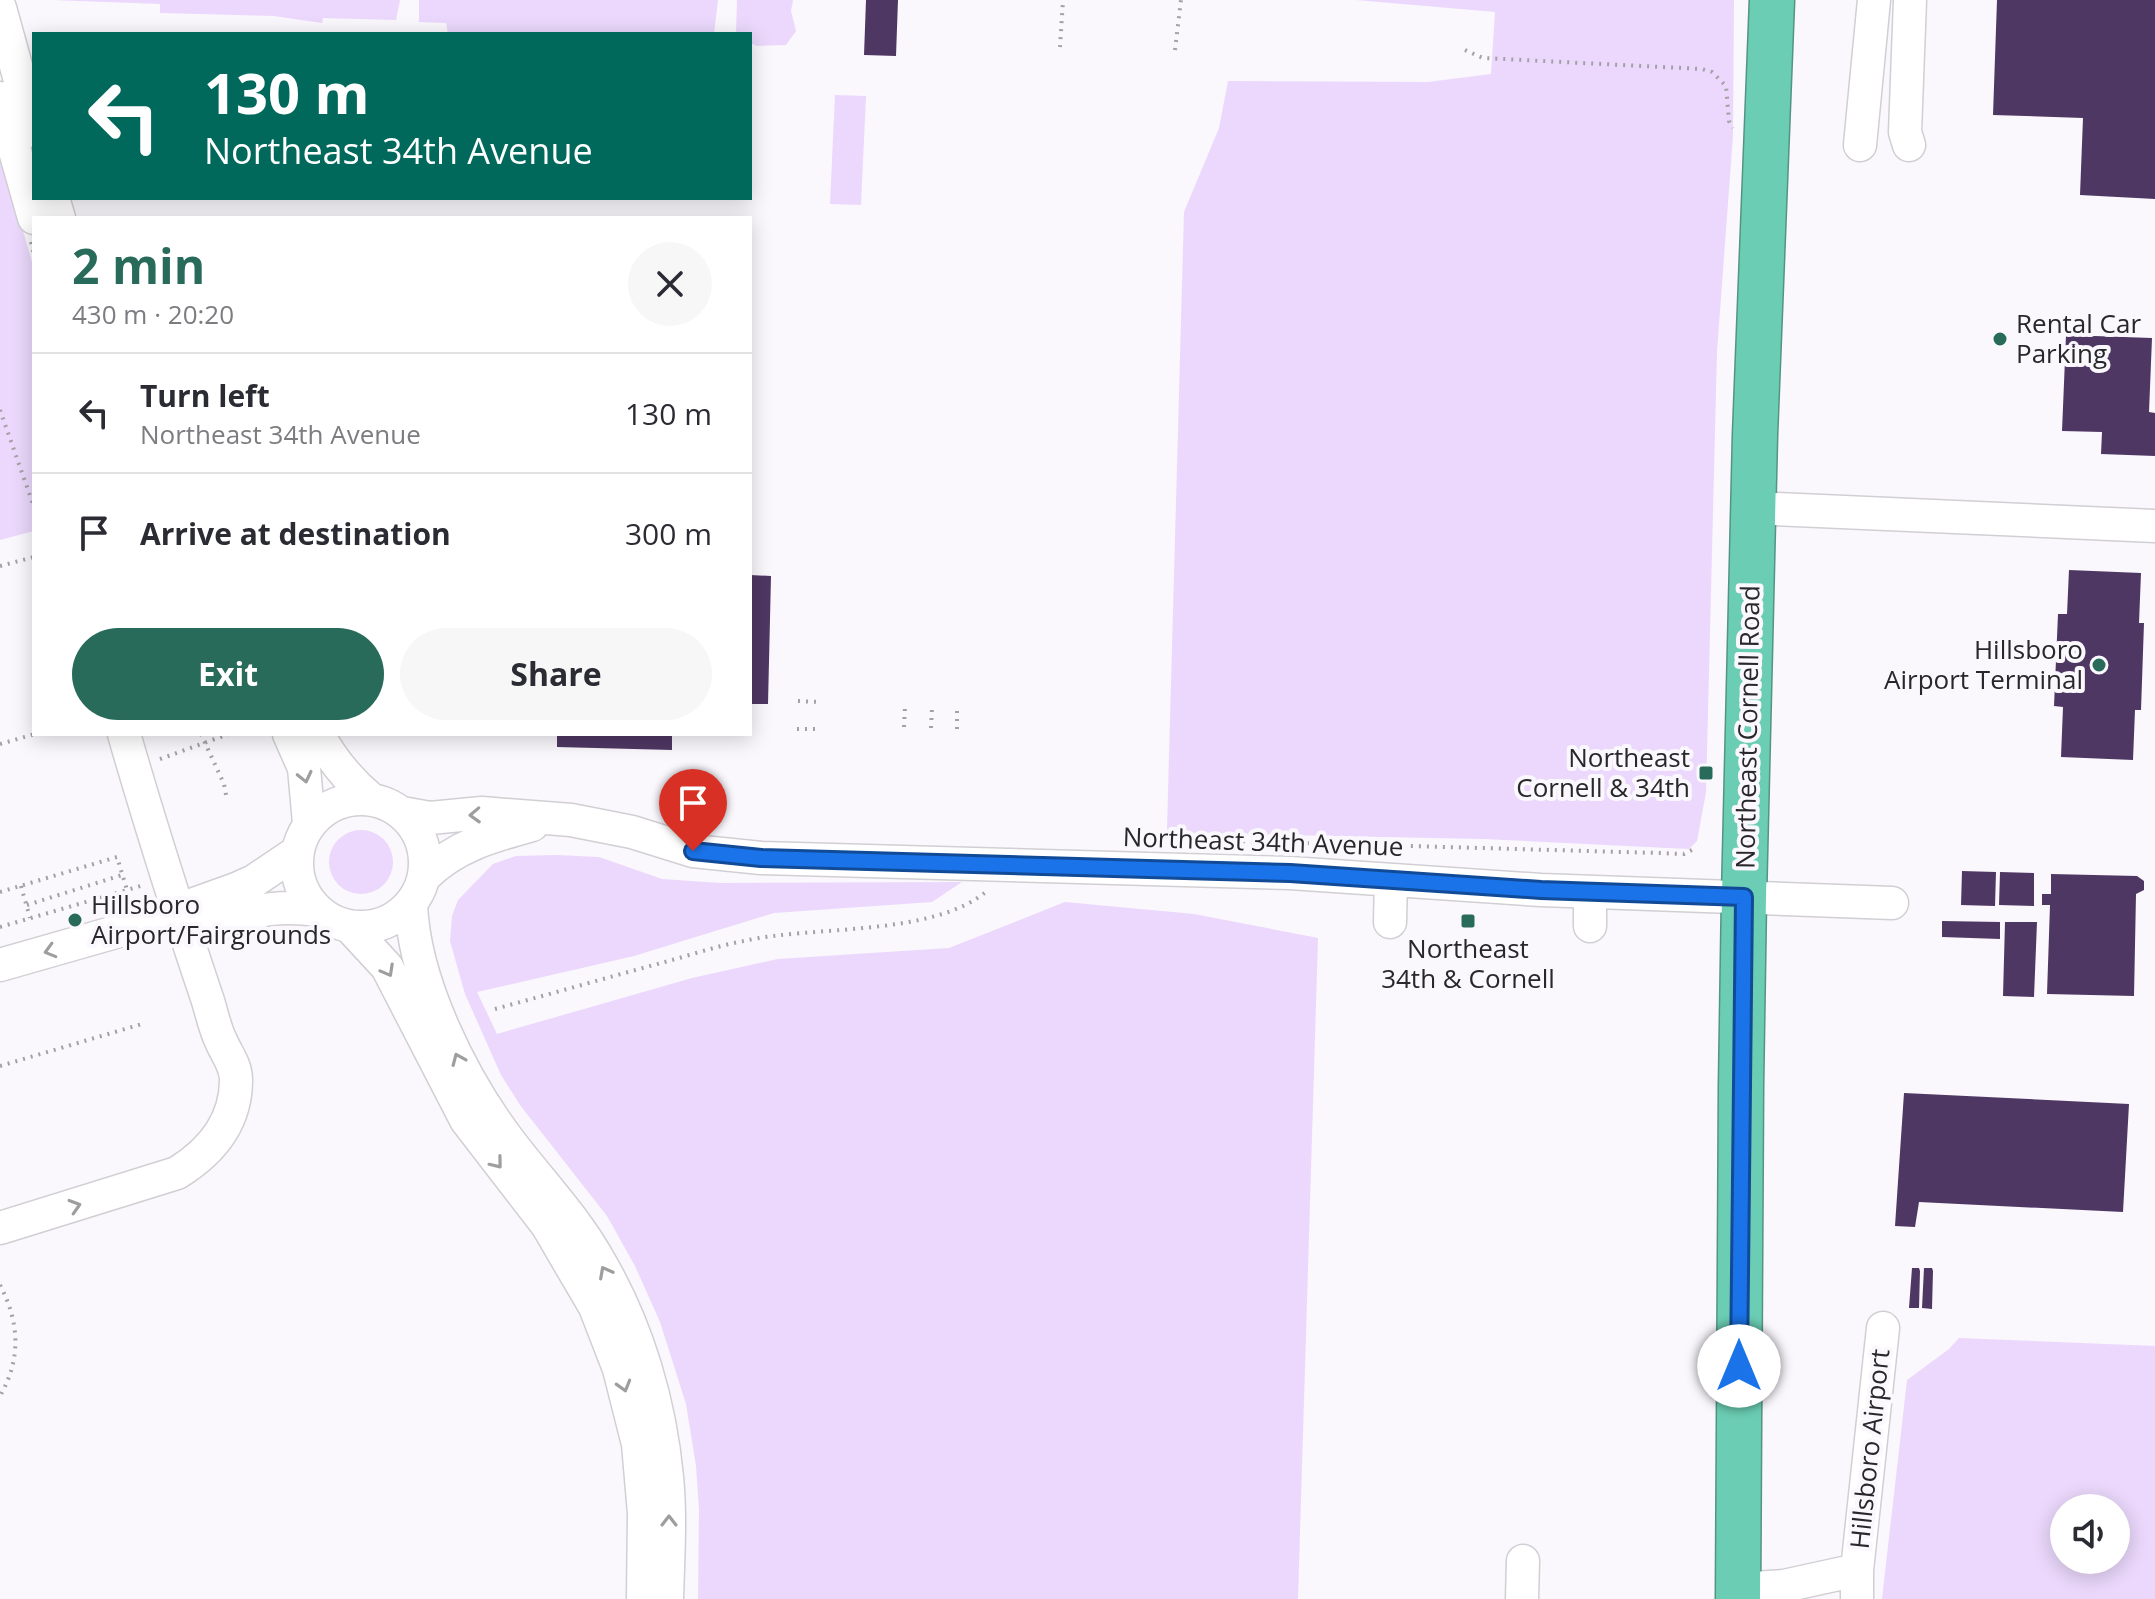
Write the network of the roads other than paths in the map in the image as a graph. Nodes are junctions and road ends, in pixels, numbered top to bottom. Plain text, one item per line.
1 (1772, 0) edge
2 (1874, 0) edge
3 (1910, 0) edge
4 (0, 8) edge
5 (0, 98) edge
6 (32, 124) edge
7 (1860, 145) dead end
8 (1909, 145) dead end
9 (33, 216) edge
10 (1753, 508) junction
11 (2155, 526) edge
12 (125, 736) edge
13 (290, 736) edge
14 (319, 736) edge
15 (371, 799) junction
16 (402, 813) junction
17 (549, 820) junction
18 (303, 837) junction
19 (1391, 880) junction
20 (418, 890) junction
21 (1590, 892) junction
22 (1744, 897) junction
23 (1892, 903) dead end
24 (317, 910) junction
25 (1390, 922) dead end
26 (182, 923) junction
27 (1590, 926) dead end
28 (350, 927) junction
29 (0, 965) edge
30 (0, 1228) edge
31 (1883, 1328) dead end
32 (1523, 1561) dead end
33 (1857, 1584) edge
34 (1738, 1594) edge
35 (643, 1599) edge
36 (667, 1599) edge
37 (1522, 1599) edge

1 - 10 highway, Northeast Cornell Road
2 - 7 street
3 - 8 street
4 - 6 street
5 - 9 street
10 - 11 street
10 - 22 highway, Northeast Cornell Road
12 - 26 street
13 -> 18 street
14 - 15 street
15 - 16 street
15 - 18 street
17 -> 16 street, Northeast 34th Avenue
16 - 20 street
17 - 19 street, Northeast 34th Avenue
17 - 20 street, Northeast 34th Avenue
18 - 24 street
18 - 26 street
19 - 21 street, Northeast 34th Avenue
19 - 25 street
20 - 28 street
36 -> 20 street
21 - 22 street, Northeast 34th Avenue
21 - 27 street
22 - 23 street, Northeast 34th Avenue
22 - 34 highway, Northeast Cornell Road
24 - 26 street
24 - 28 street
26 -> 29 street
30 -> 26 street
28 -> 35 street
31 - 33 street, Hillsboro Airport
32 - 37 street
33 - 34 street, Hillsboro Airport

